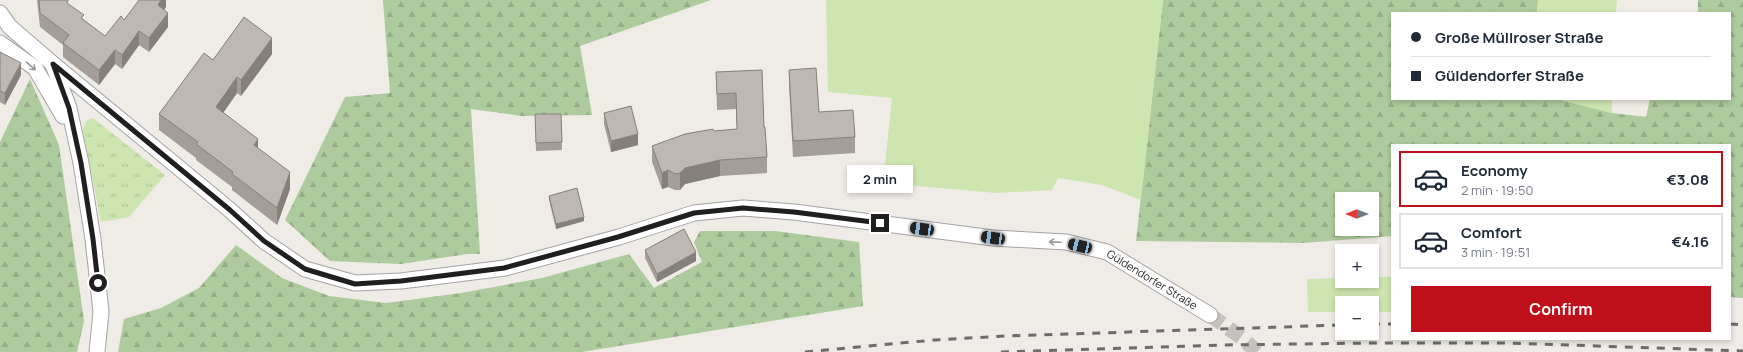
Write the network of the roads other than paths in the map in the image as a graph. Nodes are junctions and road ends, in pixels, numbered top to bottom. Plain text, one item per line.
1 (0, 13) edge
2 (0, 43) edge
3 (53, 64) junction
4 (76, 142) junction
5 (1210, 315) tunnel mouth
6 (97, 352) edge

1 - 3 street, Güldendorfer Straße
2 -> 4 street
3 - 4 street
5 -> 3 street, Güldendorfer Straße
4 - 6 street

